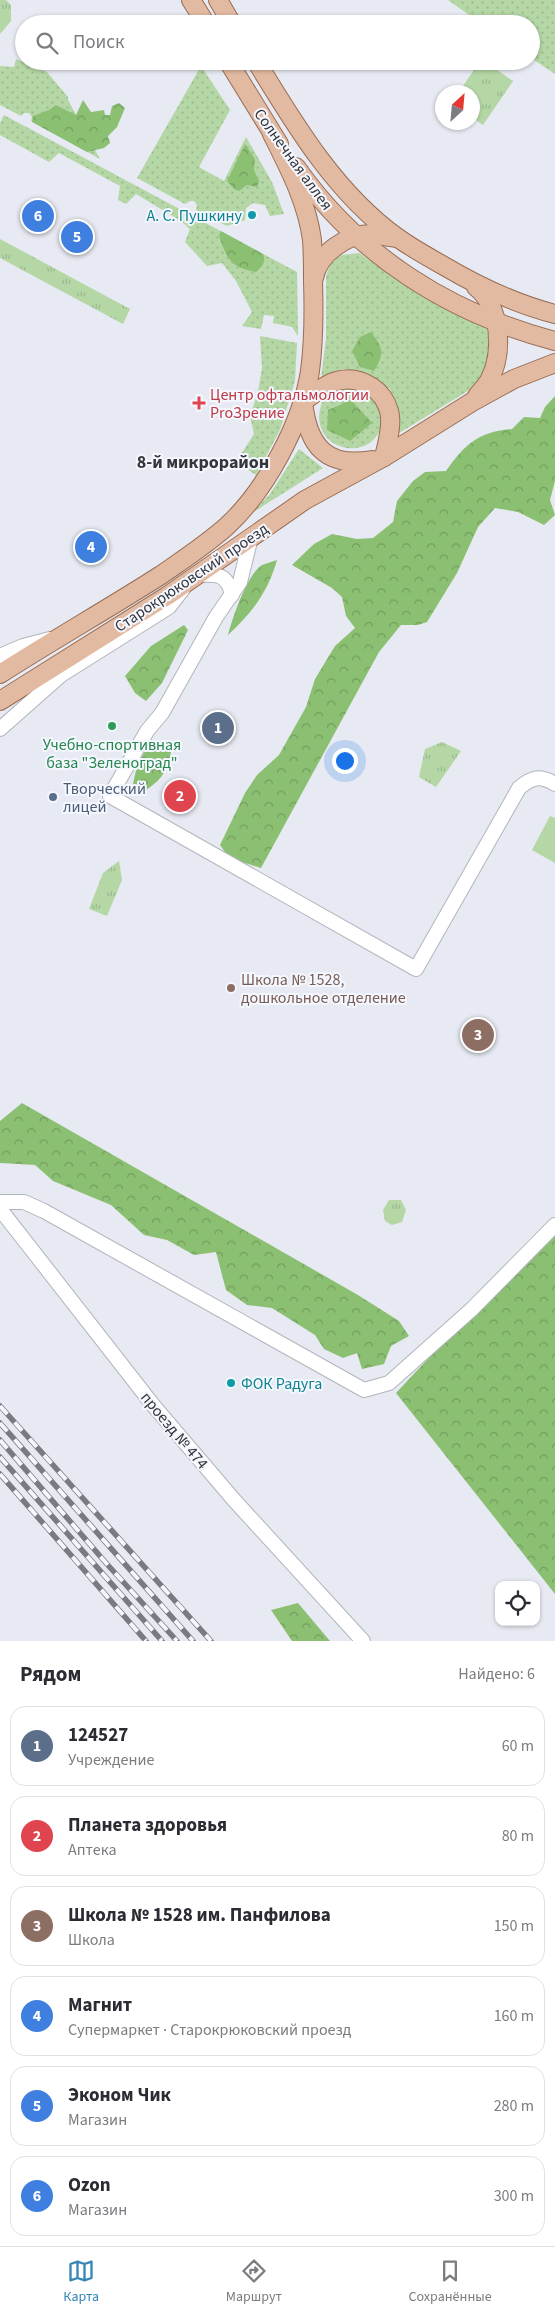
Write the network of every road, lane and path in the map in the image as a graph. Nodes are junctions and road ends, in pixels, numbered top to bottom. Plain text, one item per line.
1 (191, 0) edge
2 (218, 0) edge
3 (200, 15) edge
4 (227, 15) edge
5 (233, 70) edge
6 (262, 70) edge
7 (272, 134) junction
8 (356, 237) junction
9 (398, 238) junction
10 (466, 279) junction
11 (313, 281) junction
12 (555, 314) edge
13 (496, 322) junction
14 (555, 341) edge
15 (555, 363) edge
16 (303, 402) junction
17 (472, 402) junction
18 (384, 458) junction
19 (251, 537) junction
20 (195, 577) junction
21 (232, 595) junction
22 (65, 635) junction
23 (0, 656) edge
24 (0, 674) edge
25 (0, 701) edge
26 (0, 729) edge
27 (555, 784) edge
28 (0, 1202) edge
29 (0, 1210) edge
30 (555, 1225) edge
31 (362, 1641) edge

1 - 3 main road
2 - 4 main road
5 - 7 main road, Солнечная аллея
6 - 9 main road, Солнечная аллея
7 - 8 main road, Солнечная аллея
7 - 11 main road
8 - 9 main road
8 - 11 main road
8 - 13 main road, Солнечная аллея
9 - 10 main road, Солнечная аллея
10 - 12 main road, Солнечная аллея
10 - 13 main road
11 - 16 main road
13 - 14 main road, Солнечная аллея
13 - 17 main road
15 - 17 main road
16 - 18 main road
16 - 18 main road
16 - 22 main road, Старокрюковский проезд
17 - 18 main road
18 - 19 main road, Старокрюковский проезд
19 - 20 main road, Старокрюковский проезд
19 - 21 street
20 - 21 street
20 - 25 main road, Старокрюковский проезд
20 - 26 street
21 - 27 street
22 - 23 street
22 - 24 main road, Старокрюковский проезд
28 - 30 street
29 - 31 street, проезд № 474

